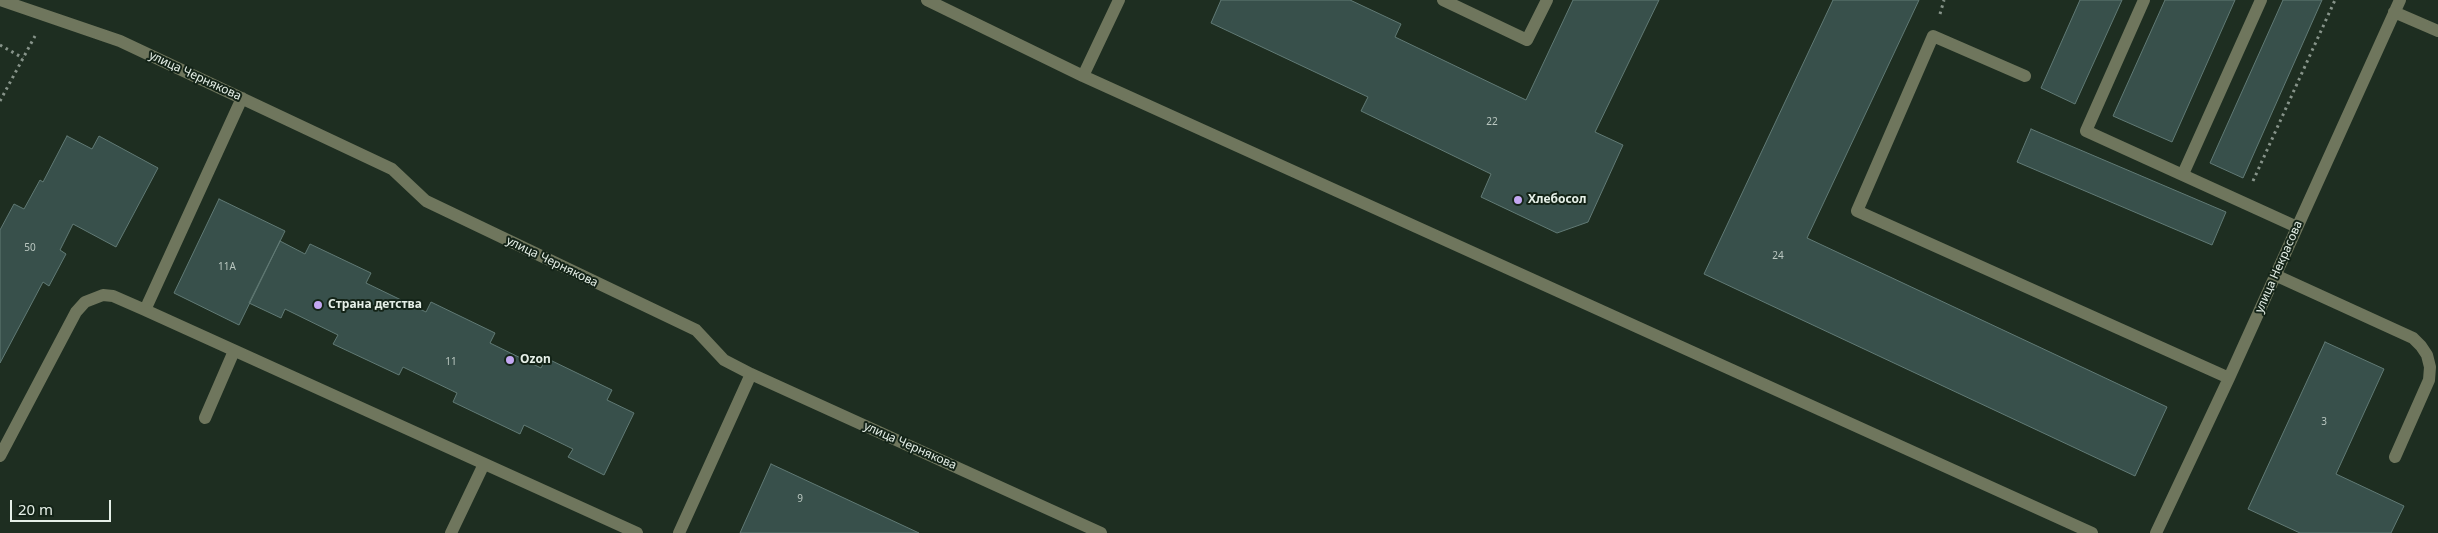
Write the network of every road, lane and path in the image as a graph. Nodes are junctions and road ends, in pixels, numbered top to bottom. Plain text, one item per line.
1 (0, 0) edge
2 (926, 0) edge
3 (1119, 0) edge
4 (1443, 0) edge
5 (1547, 0) edge
6 (2144, 0) edge
7 (2261, 0) edge
8 (2335, 0) edge
9 (2397, 6) edge
10 (46, 16) junction
11 (2438, 31) edge
12 (0, 46) edge
13 (23, 58) junction
14 (1083, 76) junction
15 (2025, 76) dead end
16 (242, 98) junction
17 (0, 102) edge
18 (2183, 174) junction
19 (2243, 202) junction
20 (2296, 227) junction
21 (2275, 275) junction
22 (145, 310) junction
23 (234, 351) junction
24 (751, 374) junction
25 (2229, 378) junction
26 (205, 418) dead end
27 (0, 456) edge
28 (2395, 457) dead end
29 (484, 464) junction
30 (615, 529) edge
31 (452, 533) edge
32 (637, 533) edge
33 (679, 533) edge
34 (1101, 533) edge
35 (2092, 533) edge
36 (2156, 533) edge

1 - 10 street, улица Чернякова
2 - 14 street
3 - 14 street
4 - 5 street
6 - 18 street
7 - 18 street
8 - 19 path
9 - 11 street
9 - 20 street, улица Некрасова
10 - 13 path
10 - 16 street, улица Чернякова
12 - 13 path
13 - 17 path
14 - 35 street
15 - 25 street
16 - 22 street
16 - 24 street, улица Чернякова
18 - 19 street
19 - 20 street
20 - 21 street, улица Некрасова
21 - 25 street, улица Некрасова
21 - 28 street
22 - 23 street
22 - 27 street
23 - 26 street
23 - 29 street
24 - 33 street
24 - 34 street, улица Чернякова
25 - 36 street, улица Некрасова
29 - 30 street
29 - 31 street
30 - 32 street

